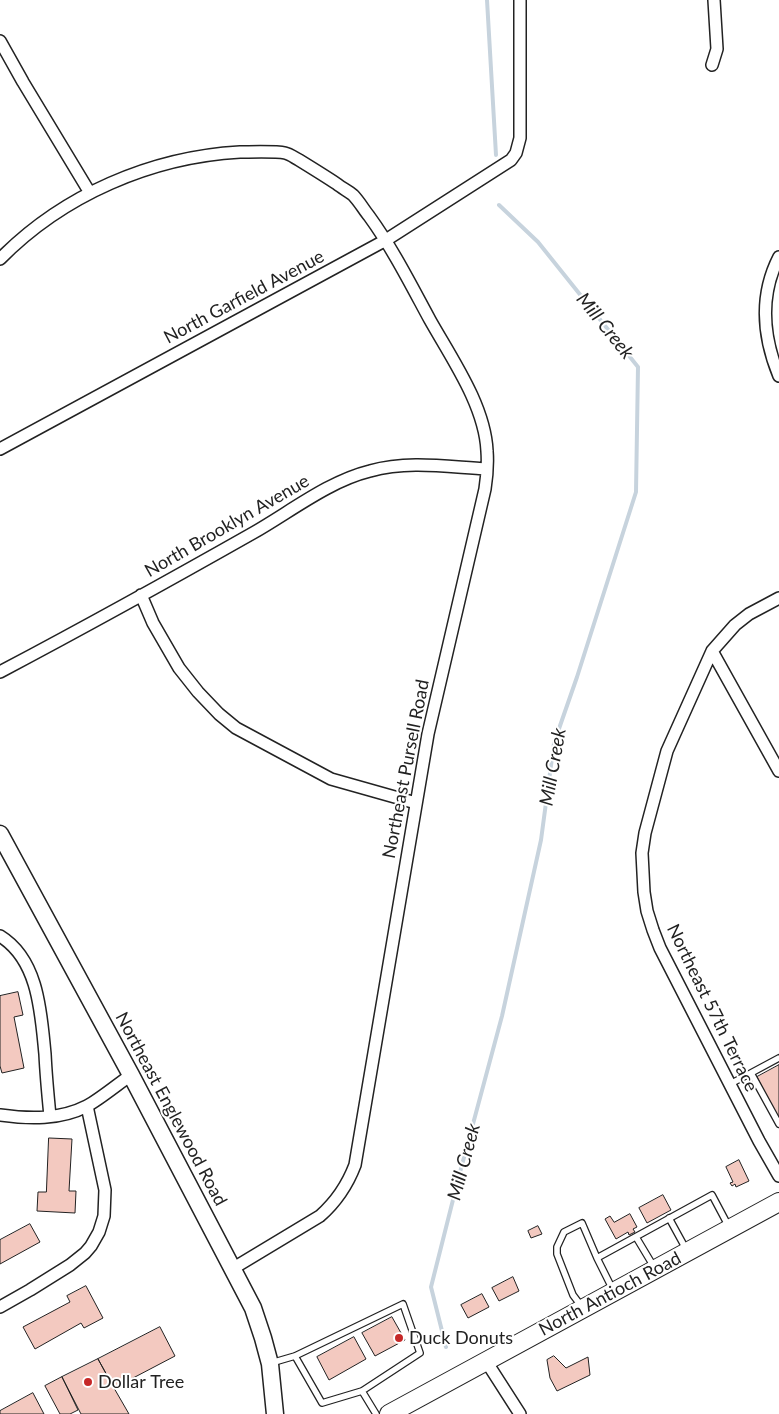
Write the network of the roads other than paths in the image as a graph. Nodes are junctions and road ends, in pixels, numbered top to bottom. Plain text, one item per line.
1 (520, 0) edge
2 (714, 0) edge
3 (0, 41) edge
4 (712, 65) dead end
5 (90, 193) junction
6 (386, 240) junction
7 (779, 257) edge
8 (0, 259) edge
9 (779, 376) edge
10 (0, 449) edge
11 (487, 469) junction
12 (141, 595) junction
13 (779, 598) edge
14 (712, 651) junction
15 (0, 672) edge
16 (779, 771) edge
17 (416, 803) junction
18 (0, 834) edge
19 (0, 936) edge
20 (779, 1058) edge
21 (751, 1073) junction
22 (131, 1075) junction
23 (730, 1084) junction
24 (87, 1106) junction
25 (0, 1115) edge
26 (50, 1116) junction
27 (779, 1124) edge
28 (779, 1176) edge
29 (779, 1202) edge
30 (669, 1218) junction
31 (730, 1229) junction
32 (636, 1237) junction
33 (688, 1252) junction
34 (597, 1258) junction
35 (232, 1269) junction
36 (655, 1270) junction
37 (614, 1292) junction
38 (0, 1307) edge
39 (583, 1309) junction
40 (295, 1356) junction
41 (486, 1361) junction
42 (270, 1364) junction
43 (362, 1391) junction
44 (518, 1413) edge
45 (276, 1414) edge
46 (376, 1414) edge
47 (389, 1414) edge

1 - 6 street, North Garfield Avenue
2 - 4 street
3 - 5 street
5 - 6 street, Northeast Pursell Road
5 - 8 street, Northeast Pursell Road
6 - 10 street, North Garfield Avenue
6 - 11 street, Northeast Pursell Road
7 - 9 street
11 - 12 street, North Brooklyn Avenue
11 - 17 street, Northeast Pursell Road
12 - 15 street, North Brooklyn Avenue
12 - 17 street
13 - 14 street, Northeast 57th Terrace
14 - 16 street
14 - 23 street, Northeast 57th Terrace
17 - 35 street, Northeast Pursell Road
18 - 22 main road, Northeast Englewood Road
19 - 26 street
20 - 21 lane
21 - 23 lane
21 - 27 lane
22 - 24 street
22 - 35 main road, Northeast Englewood Road
23 - 28 street, Northeast 57th Terrace
24 - 26 street
24 - 38 street
25 - 26 street
29 - 31 main road, North Antioch Road
30 - 31 lane
30 - 32 lane
30 - 33 lane
31 - 33 main road, North Antioch Road
32 - 34 lane
32 - 36 lane
33 - 36 main road, North Antioch Road
34 - 37 lane
34 - 39 lane
35 - 42 main road, Northeast Englewood Road
36 - 37 main road, North Antioch Road
37 - 39 main road, North Antioch Road
39 - 41 main road, North Antioch Road
40 - 42 lane
40 - 43 lane
40 - 43 lane
41 - 44 street
41 - 47 main road, North Antioch Road
42 - 45 main road, Northeast Englewood Road
43 - 46 lane

